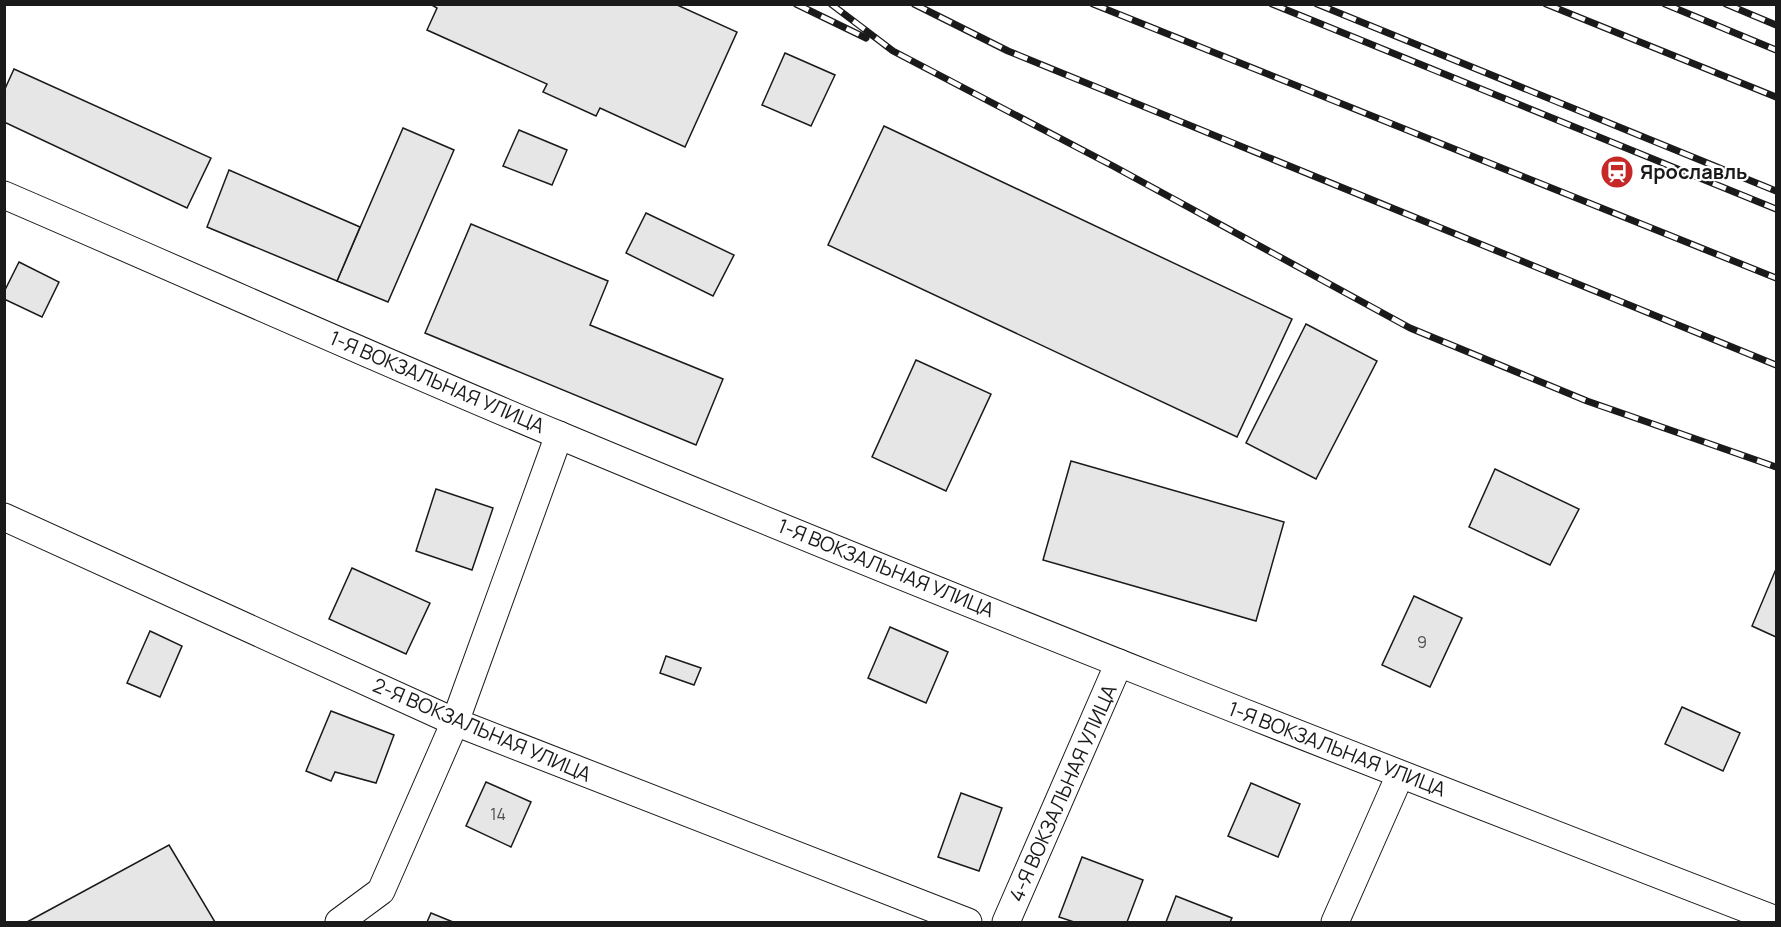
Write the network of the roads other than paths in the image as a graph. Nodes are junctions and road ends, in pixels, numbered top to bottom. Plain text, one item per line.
1 (4, 195) edge
2 (559, 435) junction
3 (4, 517) edge
4 (1119, 663) junction
5 (455, 722) junction
6 (1400, 775) junction
7 (1776, 920) edge
8 (339, 922) edge
9 (968, 922) edge
10 (1006, 922) edge
11 (1335, 922) edge

1 - 2 street, 1-Я ВОКЗАЛЬНАЯ УЛИЦА
2 - 4 street, 1-Я ВОКЗАЛЬНАЯ УЛИЦА
2 - 5 street
3 - 5 street, 2-Я ВОКЗАЛЬНАЯ УЛИЦА
4 - 6 street, 1-Я ВОКЗАЛЬНАЯ УЛИЦА
4 - 10 street, 4-Я ВОКЗАЛЬНАЯ УЛИЦА
5 - 8 street
5 - 9 street, 2-Я ВОКЗАЛЬНАЯ УЛИЦА
6 - 7 street, 1-Я ВОКЗАЛЬНАЯ УЛИЦА
6 - 11 street

